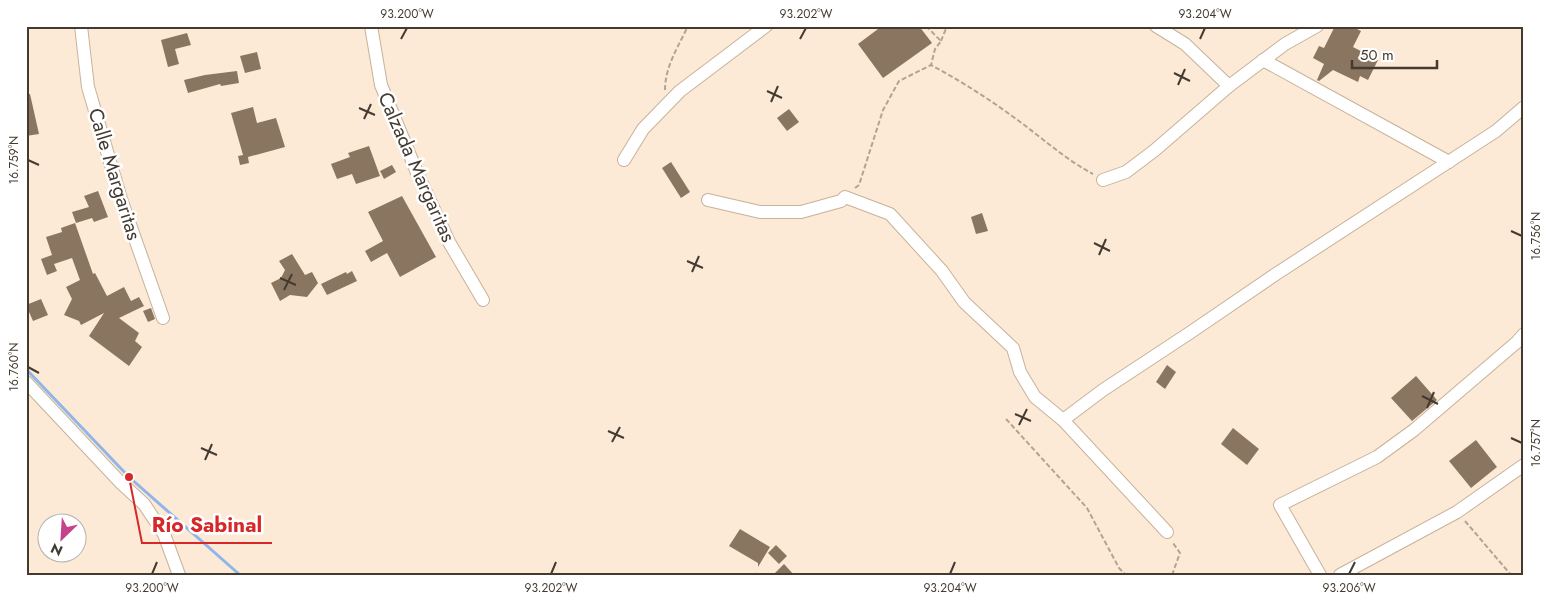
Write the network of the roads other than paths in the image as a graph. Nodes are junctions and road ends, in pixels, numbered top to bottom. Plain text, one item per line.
1 (81, 26) edge
2 (371, 26) edge
3 (766, 26) edge
4 (1156, 26) edge
5 (1317, 26) edge
6 (1263, 60) junction
7 (1229, 86) junction
8 (1524, 106) edge
9 (624, 160) dead end
10 (1449, 162) junction
11 (1103, 180) road end
12 (708, 200) dead end
13 (483, 300) dead end
14 (163, 318) dead end
15 (1524, 334) edge
16 (26, 382) edge
17 (1063, 420) junction
18 (1524, 465) edge
19 (1167, 532) road end
20 (179, 575) edge
21 (1320, 575) edge
22 (1340, 575) edge

1 - 14 street, Calle Margaritas
2 - 13 street, Calzada Margaritas
3 - 9 street
4 - 7 street
5 - 6 street
6 - 7 street
6 - 10 street
7 - 11 street
8 - 10 street
10 - 17 street
12 - 17 street
15 - 21 street
16 - 20 street
17 - 19 street
18 - 22 street

